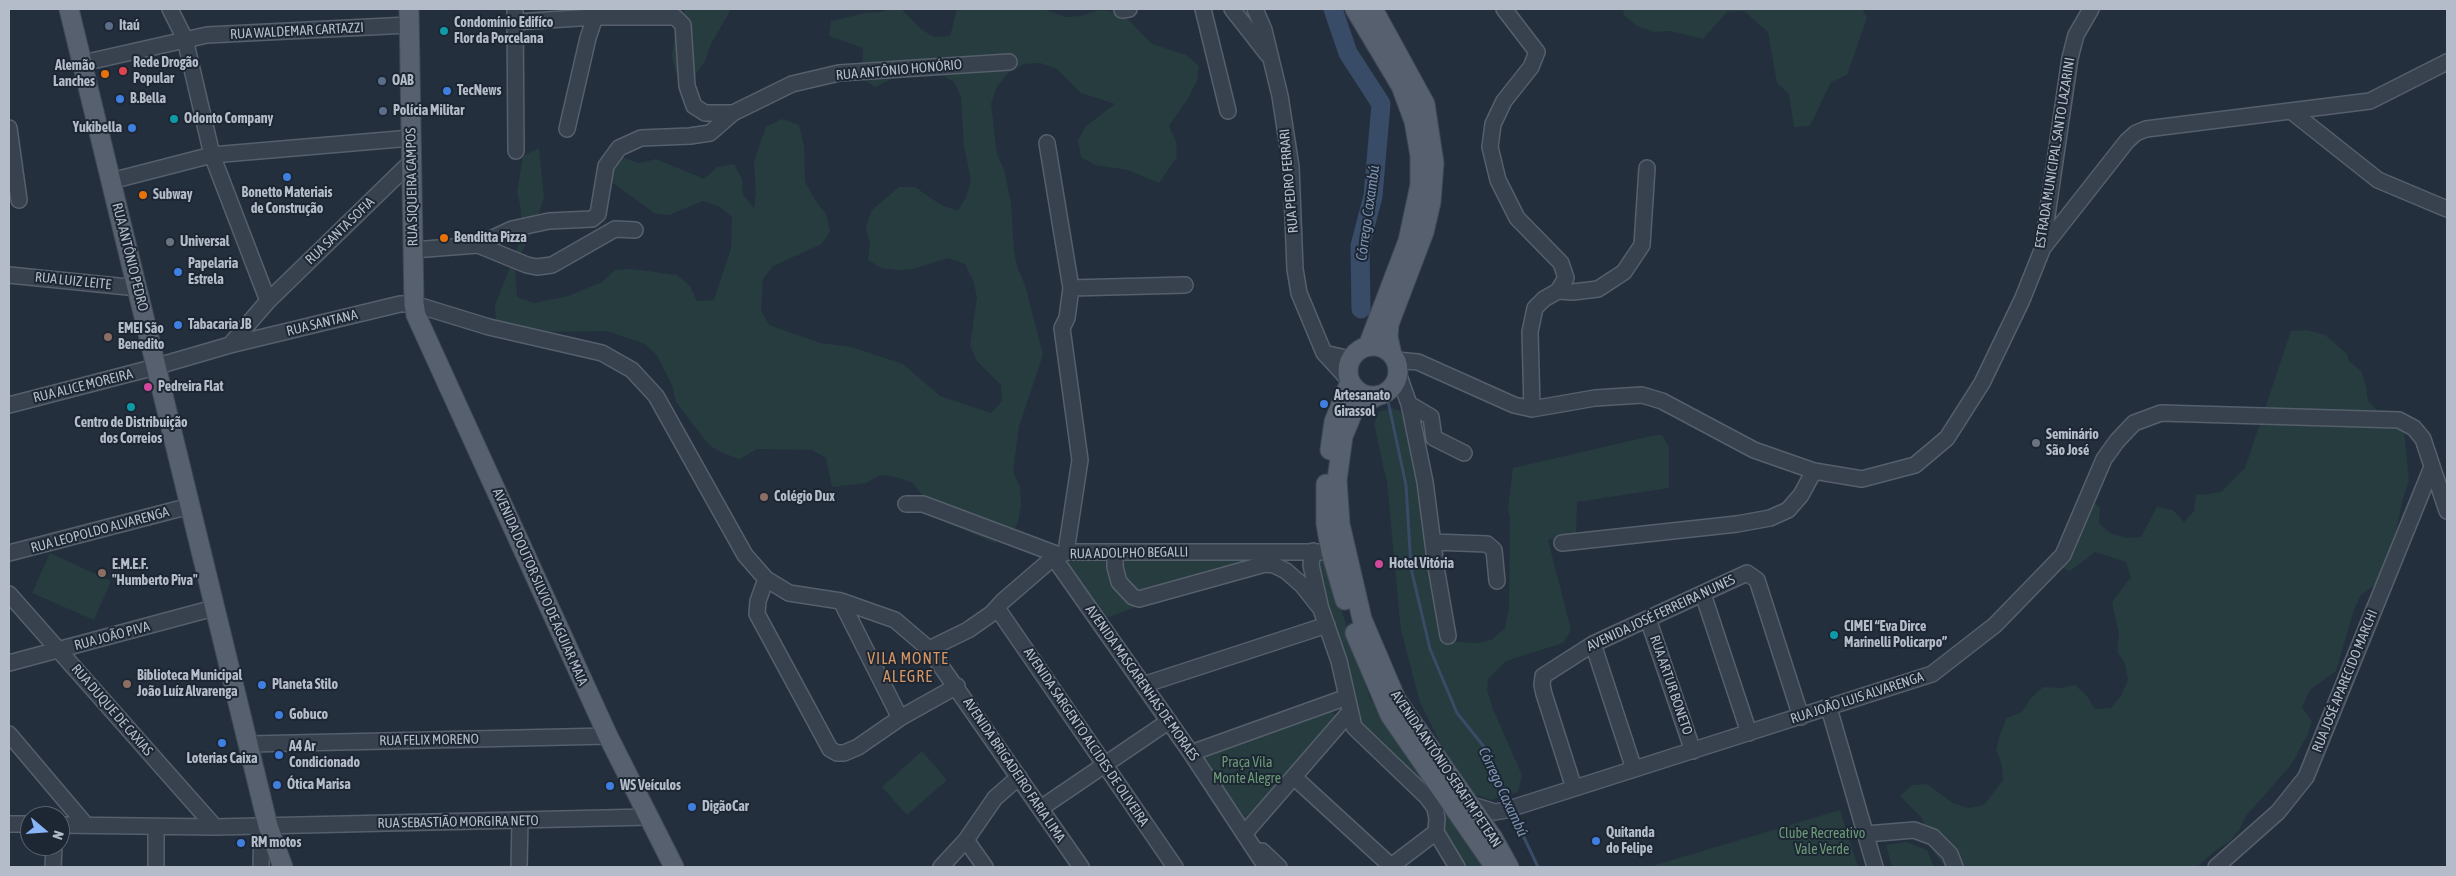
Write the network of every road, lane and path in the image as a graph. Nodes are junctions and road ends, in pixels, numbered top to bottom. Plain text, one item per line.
1 (69, 9) edge
2 (170, 9) edge
3 (1203, 9) edge
4 (1232, 9) edge
5 (1255, 9) edge
6 (1356, 9) edge
7 (1373, 9) edge
8 (1504, 9) edge
9 (2091, 9) edge
10 (599, 13) edge
11 (515, 15) edge
12 (409, 17) edge
13 (185, 39) junction
14 (1272, 60) junction
15 (1009, 62) dead end
16 (2447, 62) edge
17 (83, 63) junction
18 (2290, 111) junction
19 (1228, 112) dead end
20 (733, 113) junction
21 (9, 128) edge
22 (567, 129) dead end
23 (411, 138) junction
24 (1047, 143) dead end
25 (516, 151) dead end
26 (212, 155) junction
27 (412, 161) junction
28 (1647, 168) dead end
29 (111, 181) junction
30 (18, 200) dead end
31 (2447, 209) edge
32 (595, 217) junction
33 (635, 230) dead end
34 (610, 232) junction
35 (478, 245) junction
36 (413, 250) junction
37 (2042, 250) junction
38 (9, 275) edge
39 (1185, 285) dead end
40 (138, 288) junction
41 (1071, 288) junction
42 (1558, 291) junction
43 (268, 302) junction
44 (414, 304) junction
45 (230, 345) junction
46 (1368, 346) junction
47 (1395, 363) junction
48 (157, 366) junction
49 (1349, 373) junction
50 (1379, 395) junction
51 (1409, 404) junction
52 (9, 405) edge
53 (1532, 409) junction
54 (1464, 453) dead end
55 (2432, 467) junction
56 (1814, 470) junction
57 (906, 504) dead end
58 (190, 506) junction
59 (2447, 511) edge
60 (1433, 542) junction
61 (1562, 543) dead end
62 (1322, 551) junction
63 (1115, 552) junction
64 (9, 553) edge
65 (1060, 555) junction
66 (1273, 558) junction
67 (1498, 581) dead end
68 (764, 585) junction
69 (9, 594) edge
70 (1703, 594) junction
71 (841, 601) junction
72 (214, 608) junction
73 (996, 608) junction
74 (1321, 609) junction
75 (1648, 619) junction
76 (1327, 625) junction
77 (1448, 636) dead end
78 (1593, 644) junction
79 (929, 649) junction
80 (59, 650) junction
81 (9, 663) edge
82 (1143, 685) junction
83 (957, 686) junction
84 (1347, 697) junction
85 (1829, 708) junction
86 (1349, 713) junction
87 (1802, 717) junction
88 (900, 718) junction
89 (1168, 721) junction
90 (1749, 733) junction
91 (9, 734) edge
92 (608, 736) junction
93 (250, 744) junction
94 (1693, 751) junction
95 (1190, 753) junction
96 (1105, 764) junction
97 (1634, 769) junction
98 (1020, 777) junction
99 (1295, 778) junction
100 (1574, 788) junction
101 (1469, 804) junction
102 (1041, 808) junction
103 (1507, 809) junction
104 (648, 817) junction
105 (520, 821) junction
106 (70, 825) edge
107 (86, 825) junction
108 (265, 826) junction
109 (156, 827) junction
110 (215, 827) junction
111 (1436, 832) junction
112 (1244, 834) junction
113 (1866, 834) junction
114 (1493, 838) junction
115 (966, 840) junction
116 (156, 867) edge
117 (261, 867) edge
118 (283, 867) edge
119 (519, 867) edge
120 (674, 867) edge
121 (941, 867) edge
122 (985, 867) edge
123 (1081, 867) edge
124 (1174, 867) edge
125 (1266, 867) edge
126 (1279, 867) edge
127 (1390, 867) edge
128 (1458, 867) edge
129 (1495, 867) edge
130 (1509, 867) edge
131 (1875, 867) edge
132 (1954, 867) edge
133 (2216, 867) edge

1 - 17 main road, RUA ANTÔNIO PEDRO
2 - 13 street
3 - 19 street
4 - 14 street
5 - 14 street, RUA PEDRO FERRARI
6 - 46 main road
7 - 47 main road
8 - 42 street
9 - 37 street, ESTRADA MUNICIPAL SANTO LAZARINI
10 - 11 street, RUA ANTÔNIO HONÓRIO
10 - 20 street, RUA ANTÔNIO HONÓRIO
10 - 22 street
11 - 25 street
12 - 13 street, RUA WALDEMAR CARTAZZI
12 - 23 main road, RUA SIQUEIRA CAMPOS
13 - 17 street, RUA WALDEMAR CARTAZZI
13 - 26 street
14 - 49 street, RUA PEDRO FERRARI
15 - 20 street, RUA ANTÔNIO HONÓRIO
16 - 18 street
17 - 29 main road, RUA ANTÔNIO PEDRO
18 - 31 street
18 - 37 street
20 - 32 street
21 - 30 street
23 - 26 street
23 - 27 main road, RUA SIQUEIRA CAMPOS
24 - 41 street
26 - 29 street
26 - 43 street
27 - 36 main road, RUA SIQUEIRA CAMPOS
27 - 43 street, RUA SANTA SOFIA
28 - 42 street
29 - 40 main road, RUA ANTÔNIO PEDRO
32 - 34 street
32 - 35 street
33 - 34 street
34 - 35 street
35 - 36 street
36 - 44 main road, RUA SIQUEIRA CAMPOS
37 - 56 street, ESTRADA MUNICIPAL SANTO LAZARINI
38 - 40 street, RUA LUIZ LEITE
39 - 41 street
40 - 48 main road, RUA ANTÔNIO PEDRO
41 - 65 street
42 - 53 street
43 - 45 street, RUA SANTA SOFIA
44 - 45 street, RUA SANTANA
44 - 68 street
44 - 92 main road, AVENIDA DOUTOR SILVIO DE AGUIAR MAIA
45 - 48 street, RUA SANTANA
46 - 47 main road
46 - 49 main road
47 - 50 main road
47 - 51 street
47 - 53 street, ESTRADA MUNICIPAL SANTO LAZARINI
48 - 52 street, RUA ALICE MOREIRA
48 - 58 main road, RUA ANTÔNIO PEDRO
49 - 50 main road
49 - 62 main road, AVENIDA ANTÔNIO SERAFIM PETEAN
50 - 101 main road, AVENIDA ANTÔNIO SERAFIM PETEAN
51 - 54 street
51 - 60 street
53 - 56 street, ESTRADA MUNICIPAL SANTO LAZARINI
55 - 59 street
55 - 85 street, RUA JOÃO LUIS ALVARENGA
55 - 133 street, RUA JOSÉ APARECIDO MARCHI
56 - 61 street
57 - 65 street
58 - 64 street, RUA LEOPOLDO ALVARENGA
58 - 72 main road, RUA ANTÔNIO PEDRO
60 - 67 street
60 - 77 street
62 - 66 street, RUA ADOLPHO BEGALLI
62 - 74 street
62 - 129 main road, AVENIDA ANTÔNIO SERAFIM PETEAN
63 - 65 street, RUA ADOLPHO BEGALLI
63 - 66 street, RUA ADOLPHO BEGALLI
63 - 66 street
65 - 73 street, RUA ADOLPHO BEGALLI
65 - 82 street, AVENIDA MASCARENHAS DE MORAES
66 - 74 street
68 - 71 street, AVENIDA BRIGADEIRO FARIA LIMA
68 - 88 street
69 - 80 street, RUA DUQUE DE CAXIAS
70 - 75 street, AVENIDA JOSÉ FERREIRA NUNES
70 - 87 street, AVENIDA JOSÉ FERREIRA NUNES
70 - 90 street
71 - 79 street, AVENIDA BRIGADEIRO FARIA LIMA
71 - 88 street
72 - 80 street, RUA JOÃO PIVA
72 - 93 main road, RUA ANTÔNIO PEDRO
73 - 79 street, RUA ADOLPHO BEGALLI
73 - 96 street, AVENIDA SARGENTO ALCIDES DE OLIVEIRA
74 - 76 street
75 - 78 street, AVENIDA JOSÉ FERREIRA NUNES
75 - 94 street, RUA ARTUR BONETO
76 - 82 street
76 - 84 street
78 - 97 street
78 - 100 street, AVENIDA JOSÉ FERREIRA NUNES
79 - 83 street, AVENIDA BRIGADEIRO FARIA LIMA
80 - 81 street, RUA JOÃO PIVA
80 - 110 street, RUA DUQUE DE CAXIAS
82 - 89 street, AVENIDA MASCARENHAS DE MORAES
83 - 88 street
83 - 98 street, AVENIDA BRIGADEIRO FARIA LIMA
84 - 86 street
84 - 95 street
85 - 87 street, RUA JOÃO LUIS ALVARENGA
85 - 113 street
86 - 99 street
86 - 111 street
87 - 90 street, RUA JOÃO LUIS ALVARENGA
89 - 95 street, AVENIDA MASCARENHAS DE MORAES
89 - 96 street
90 - 94 street, RUA JOÃO LUIS ALVARENGA
91 - 107 street
92 - 93 street, RUA FELIX MORENO
92 - 104 main road, AVENIDA DOUTOR SILVIO DE AGUIAR MAIA
93 - 108 main road, RUA ANTÔNIO PEDRO
94 - 97 street, RUA JOÃO LUIS ALVARENGA
95 - 112 street, AVENIDA MASCARENHAS DE MORAES
96 - 102 street
96 - 124 street, AVENIDA SARGENTO ALCIDES DE OLIVEIRA
97 - 100 street, RUA JOÃO LUIS ALVARENGA
98 - 102 street, AVENIDA BRIGADEIRO FARIA LIMA
98 - 115 street
99 - 112 street
99 - 127 street
100 - 103 street, RUA JOÃO LUIS ALVARENGA
101 - 103 street
101 - 114 main road, AVENIDA ANTÔNIO SERAFIM PETEAN
102 - 123 street, AVENIDA BRIGADEIRO FARIA LIMA
103 - 114 street
104 - 105 street, RUA SEBASTIÃO MORGIRA NETO
104 - 120 main road, AVENIDA DOUTOR SILVIO DE AGUIAR MAIA
105 - 108 street, RUA SEBASTIÃO MORGIRA NETO
105 - 119 street
106 - 107 street, RUA SEBASTIÃO MORGIRA NETO
107 - 109 street, RUA SEBASTIÃO MORGIRA NETO
108 - 110 street, RUA SEBASTIÃO MORGIRA NETO
108 - 117 street
108 - 118 main road, RUA ANTÔNIO PEDRO
109 - 110 street, RUA SEBASTIÃO MORGIRA NETO
109 - 116 street
111 - 127 street
111 - 128 street
112 - 125 street, AVENIDA MASCARENHAS DE MORAES
112 - 126 street, AVENIDA MASCARENHAS DE MORAES
113 - 131 street
113 - 132 street
114 - 130 main road, AVENIDA ANTÔNIO SERAFIM PETEAN
115 - 121 street
115 - 122 street

